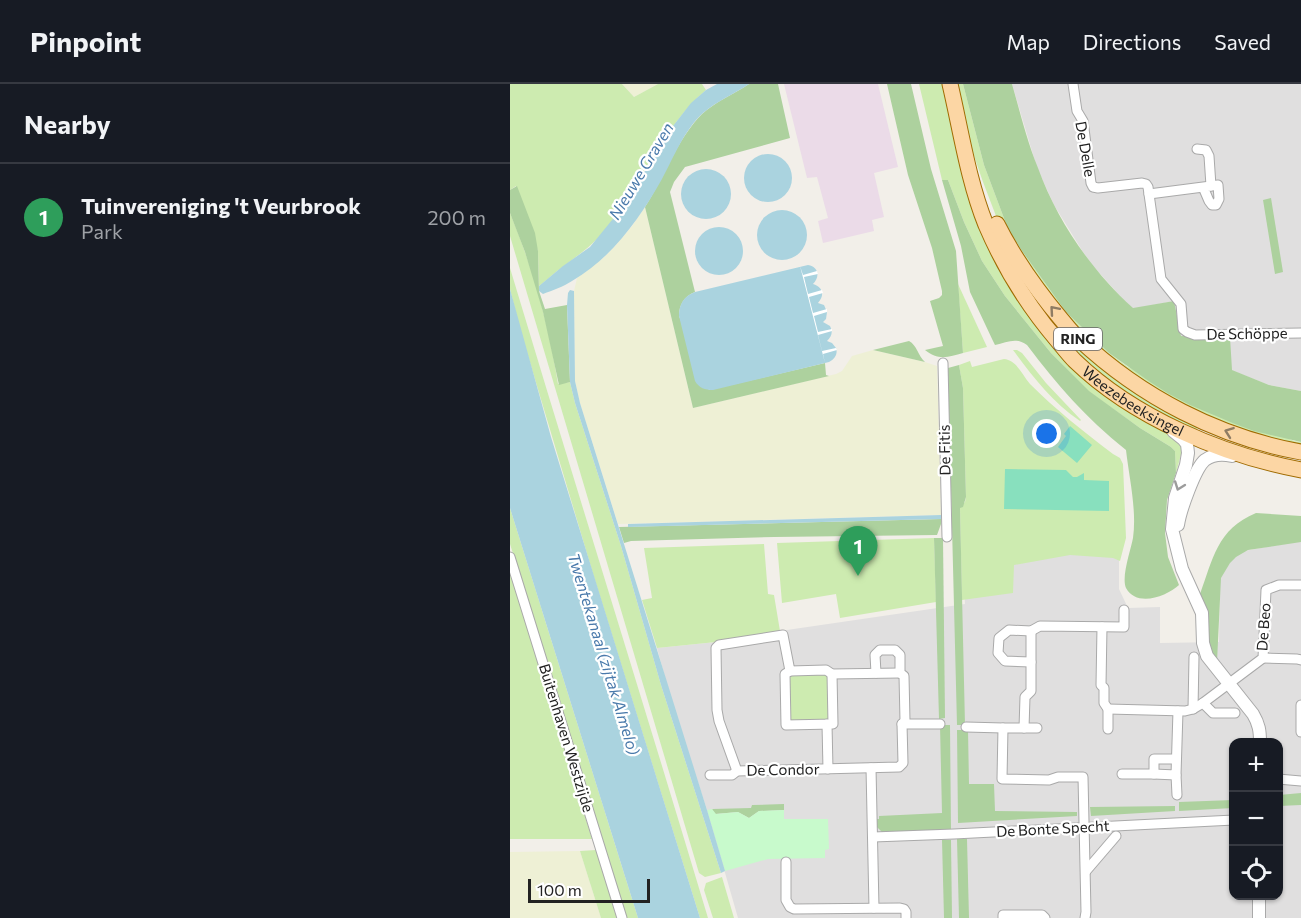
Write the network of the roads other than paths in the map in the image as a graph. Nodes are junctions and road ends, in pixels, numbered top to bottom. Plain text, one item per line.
1 (950, 84) edge
2 (1073, 84) edge
3 (962, 135) junction
4 (1197, 149) dead end
5 (1149, 194) junction
6 (1301, 333) edge
7 (944, 363) dead end
8 (1159, 421) junction
9 (1301, 452) edge
10 (1257, 460) junction
11 (1301, 470) edge
12 (947, 537) dead end
13 (1178, 553) junction
14 (510, 557) edge
15 (1301, 585) edge
16 (1124, 610) dead end
17 (1102, 627) junction
18 (1031, 631) junction
19 (1194, 657) dead end
20 (1263, 658) junction
21 (1301, 660) edge
22 (1031, 662) junction
23 (790, 671) junction
24 (876, 673) junction
25 (900, 673) junction
26 (832, 674) junction
27 (1229, 684) junction
28 (1203, 703) junction
29 (1301, 705) edge
30 (1108, 709) junction
31 (1193, 709) junction
32 (1178, 711) junction
33 (1235, 713) dead end
34 (827, 724) junction
35 (902, 724) junction
36 (940, 724) dead end
37 (966, 727) dead end
38 (1003, 728) junction
39 (1024, 728) junction
40 (1037, 728) dead end
41 (1107, 729) dead end
42 (1301, 732) edge
43 (1260, 738) edge
44 (1176, 759) junction
45 (903, 763) junction
46 (871, 768) junction
47 (828, 769) junction
48 (737, 771) junction
49 (903, 774) dead end
50 (1122, 774) dead end
51 (1154, 774) junction
52 (710, 775) dead end
53 (1176, 775) junction
54 (1283, 779) edge
55 (1301, 781) edge
56 (1177, 795) dead end
57 (1229, 820) edge
58 (1084, 828) junction
59 (873, 837) junction
60 (1116, 837) dead end
61 (786, 862) dead end
62 (1086, 871) junction
63 (1259, 900) edge
64 (874, 908) junction
65 (794, 913) edge
66 (622, 918) edge
67 (906, 918) edge
68 (1003, 918) edge
69 (1045, 918) edge
70 (1085, 918) edge
71 (1259, 918) edge

1 - 3 main road, Weezebeeksingel / RING
2 - 5 street, De Delle
3 - 8 main road, Weezebeeksingel / RING
9 -> 3 main road, Weezebeeksingel / RING
4 - 5 street
5 - 6 street, De Schöppe
7 - 12 street, De Fitis
8 - 10 main road, Weezebeeksingel / RING
8 -> 13 street
10 - 11 main road, Weezebeeksingel / RING
10 - 13 street
13 - 27 street
14 - 66 street, Buitenhaven Westzijde
15 - 20 street, De Beo
16 - 17 street
17 - 18 street
17 - 30 street
18 - 22 street
18 - 22 street
19 - 31 street
20 - 21 street
20 - 27 street, De Beo
22 - 39 street
23 - 26 street
23 - 34 street, De Condor
23 - 48 street, De Condor
24 - 25 street
24 - 25 street
24 - 26 street
25 - 35 street
26 - 34 street, De Condor
27 - 28 street, De Beo
27 - 43 street
28 - 31 street, De Beo
28 - 33 street
29 - 42 street
30 - 32 street
30 - 41 street
31 - 32 street
32 - 44 street
34 - 47 street, De Condor
35 - 36 street
35 - 45 street
37 - 38 street
38 - 39 street
38 - 58 street
39 - 40 street
44 - 51 street
44 - 53 street
45 - 46 street, De Condor
45 - 49 street
46 - 47 street, De Condor
46 - 59 street
47 - 48 street, De Condor
48 - 52 street, De Condor
50 - 51 street
51 - 53 street
53 - 56 street
54 - 55 street
57 - 58 street, De Bonte Specht
58 - 59 street, De Bonte Specht
58 - 62 street
59 - 64 street
60 - 62 street
61 - 65 street
62 - 70 street
63 - 71 street
64 - 65 street
64 - 67 street
68 - 69 street

